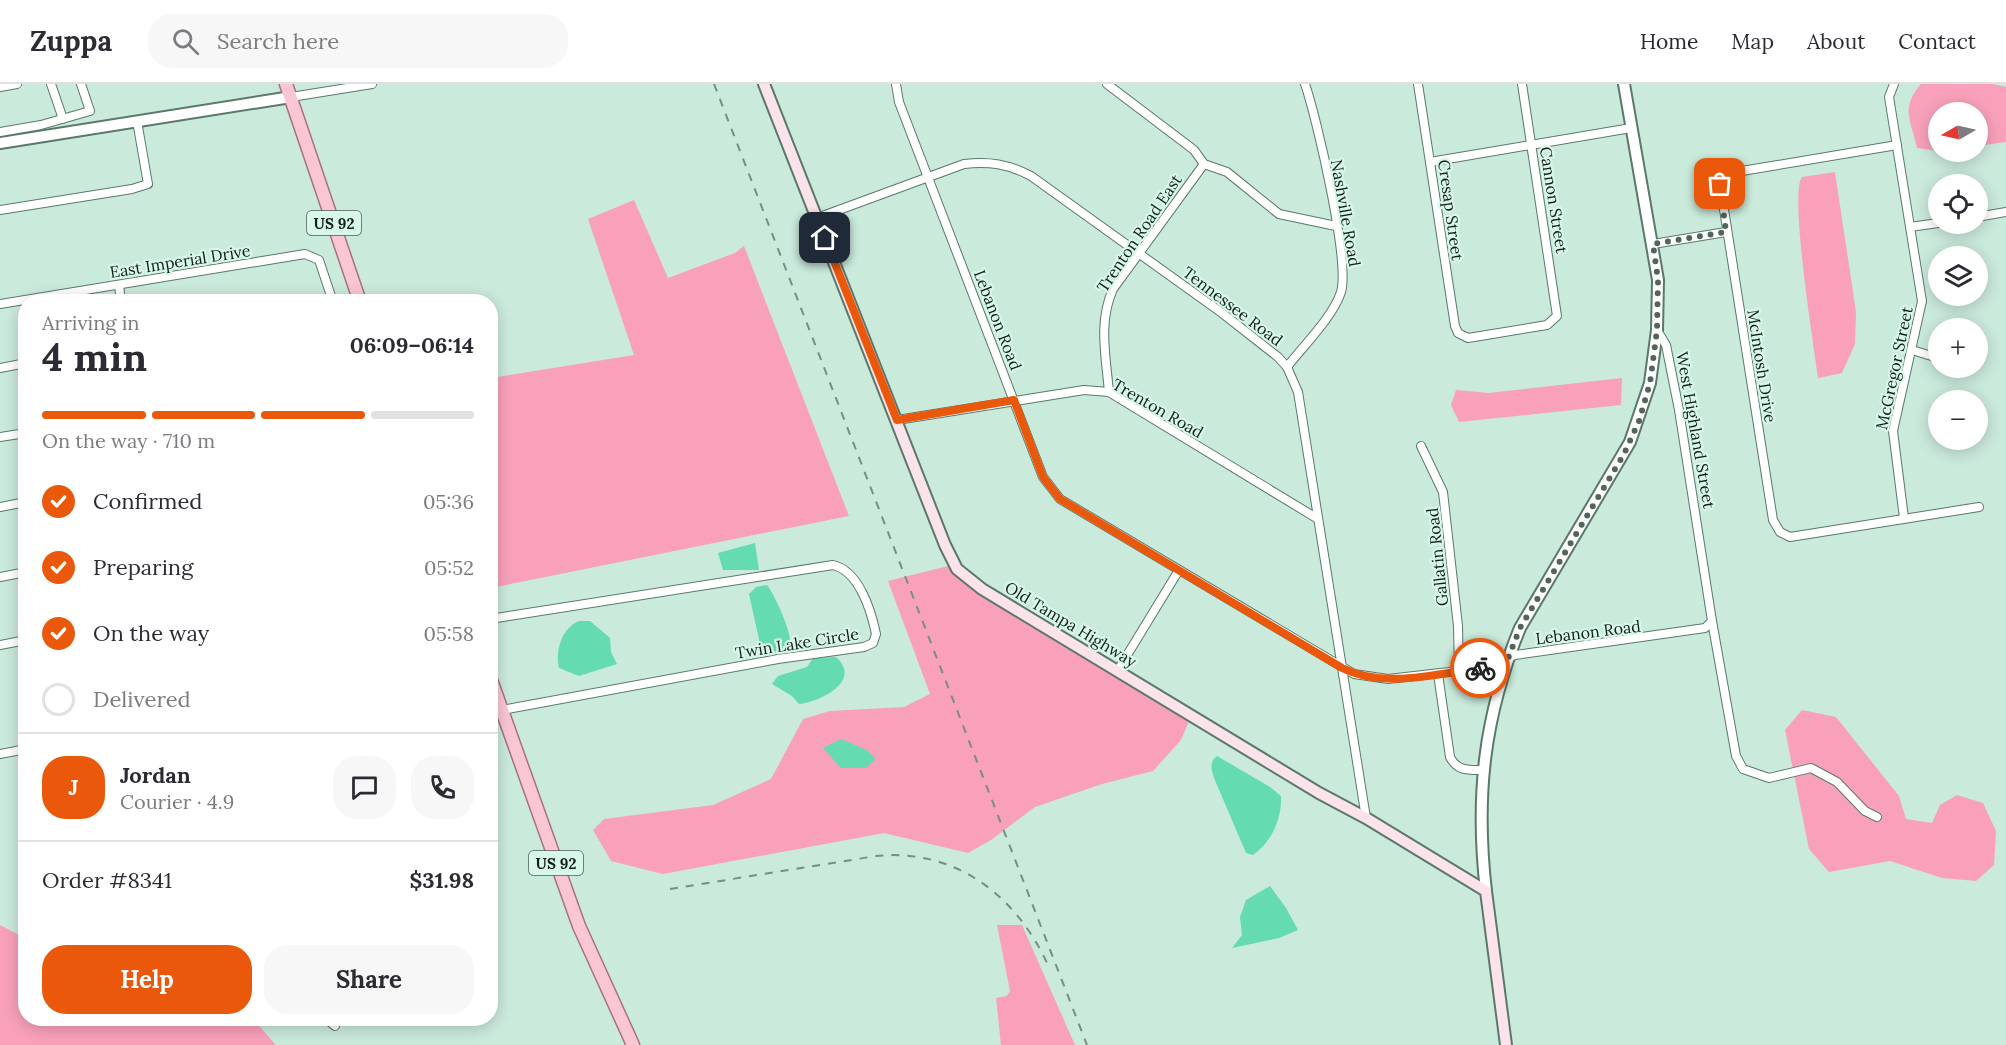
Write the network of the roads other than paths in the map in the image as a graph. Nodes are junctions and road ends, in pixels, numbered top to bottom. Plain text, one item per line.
1 (17, 84) edge
2 (51, 84) edge
3 (81, 84) edge
4 (286, 84) edge
5 (372, 84) edge
6 (764, 84) edge
7 (896, 84) edge
8 (1107, 84) edge
9 (1305, 84) edge
10 (1418, 84) edge
11 (1522, 84) edge
12 (1624, 84) edge
13 (1894, 84) edge
14 (337, 86) edge
15 (0, 87) edge
16 (291, 97) junction
17 (63, 118) junction
18 (137, 121) junction
19 (1631, 128) junction
20 (0, 132) edge
21 (0, 143) edge
22 (1532, 146) junction
23 (1896, 146) junction
24 (1430, 162) junction
25 (1203, 164) junction
26 (927, 175) junction
27 (0, 210) edge
28 (2006, 212) edge
29 (1988, 215) edge
30 (817, 218) junction
31 (1928, 224) edge
32 (1336, 226) junction
33 (1910, 227) junction
34 (1726, 232) junction
35 (1653, 244) junction
36 (1139, 253) junction
37 (119, 285) junction
38 (63, 294) edge
39 (120, 294) edge
40 (331, 294) edge
41 (357, 294) edge
42 (18, 301) edge
43 (0, 304) edge
44 (1657, 330) junction
45 (1463, 336) joint
46 (1912, 350) junction
47 (1928, 355) edge
48 (18, 365) edge
49 (1287, 367) junction
50 (0, 368) edge
51 (1109, 392) junction
52 (1014, 400) junction
53 (897, 420) junction
54 (18, 434) edge
55 (0, 437) edge
56 (1421, 446) dead end
57 (18, 504) edge
58 (0, 507) edge
59 (1979, 507) dead end
60 (1904, 518) junction
61 (1318, 519) junction
62 (1179, 570) junction
63 (18, 574) edge
64 (0, 577) edge
65 (498, 618) edge
66 (1712, 621) junction
67 (18, 642) edge
68 (0, 645) edge
69 (1507, 661) junction
70 (1342, 668) junction
71 (1118, 670) junction
72 (1460, 671) junction
73 (1438, 674) junction
74 (498, 699) edge
75 (502, 710) junction
76 (18, 751) edge
77 (0, 754) edge
78 (1482, 770) junction
79 (1877, 817) dead end
80 (1366, 818) junction
81 (1486, 891) junction
82 (633, 1045) edge
83 (1506, 1045) edge

1 - 15 street
2 - 17 street
3 - 17 street
4 - 16 main road, US 92
5 - 14 street
6 - 30 main road, Old Tampa Highway
7 - 26 street
8 - 25 street
9 - 32 street, Nashville Road
10 - 24 street, Cresap Street
11 - 22 street, Cannon Street
12 - 19 street, West Highland Street
13 - 23 street, McGregor Street
14 - 16 street
16 - 18 street
16 - 41 main road, US 92
17 - 20 street
18 - 21 street
18 - 27 street
19 - 22 street
19 - 35 street, West Highland Street
22 - 24 street
22 - 45 street, Cannon Street
23 - 33 street, McGregor Street
23 - 34 street, McIntosh Drive
24 - 45 street, Cresap Street
25 - 32 street
25 - 36 street, Trenton Road East
26 - 30 street, Tennessee Road
26 - 36 street, Tennessee Road
26 - 52 street, Lebanon Road
28 - 29 street
30 - 53 main road, Old Tampa Highway
31 - 33 street
32 - 49 street, Nashville Road
33 - 46 street, McGregor Street
34 - 35 street
34 - 60 street, McIntosh Drive
35 - 44 street, West Highland Street
36 - 49 street, Tennessee Road
36 - 51 street, Trenton Road East
37 - 38 street, East Imperial Drive
37 - 39 street
37 - 40 street, East Imperial Drive
42 - 43 street, East Imperial Drive
44 - 66 street, West Highland Street
44 - 69 street
46 - 47 street
46 - 60 street, McGregor Street
48 - 50 street
49 - 61 street, Tennessee Road
51 - 52 street, Trenton Road
51 - 61 street, Trenton Road
52 - 53 street, Trenton Road
52 - 62 street, Lebanon Road
53 - 71 main road, Old Tampa Highway
54 - 55 street
56 - 72 street, Gallatin Road
57 - 58 street
59 - 60 street, McIntosh Drive
61 - 70 street, Tennessee Road
62 - 70 street, Lebanon Road
62 - 71 street
63 - 64 street
65 - 75 street, Twin Lake Circle
66 - 69 street, Lebanon Road
66 - 79 street, West Highland Street
67 - 68 street
69 - 72 street, Lebanon Road
69 - 78 street
70 - 73 street, Lebanon Road
70 - 80 street, Tennessee Road
71 - 80 main road, Old Tampa Highway
72 - 73 street, Lebanon Road
73 - 78 street
74 - 75 main road, US 92
75 - 82 main road, US 92
76 - 77 street
78 - 81 street
80 - 81 main road, Old Tampa Highway
81 - 83 main road

